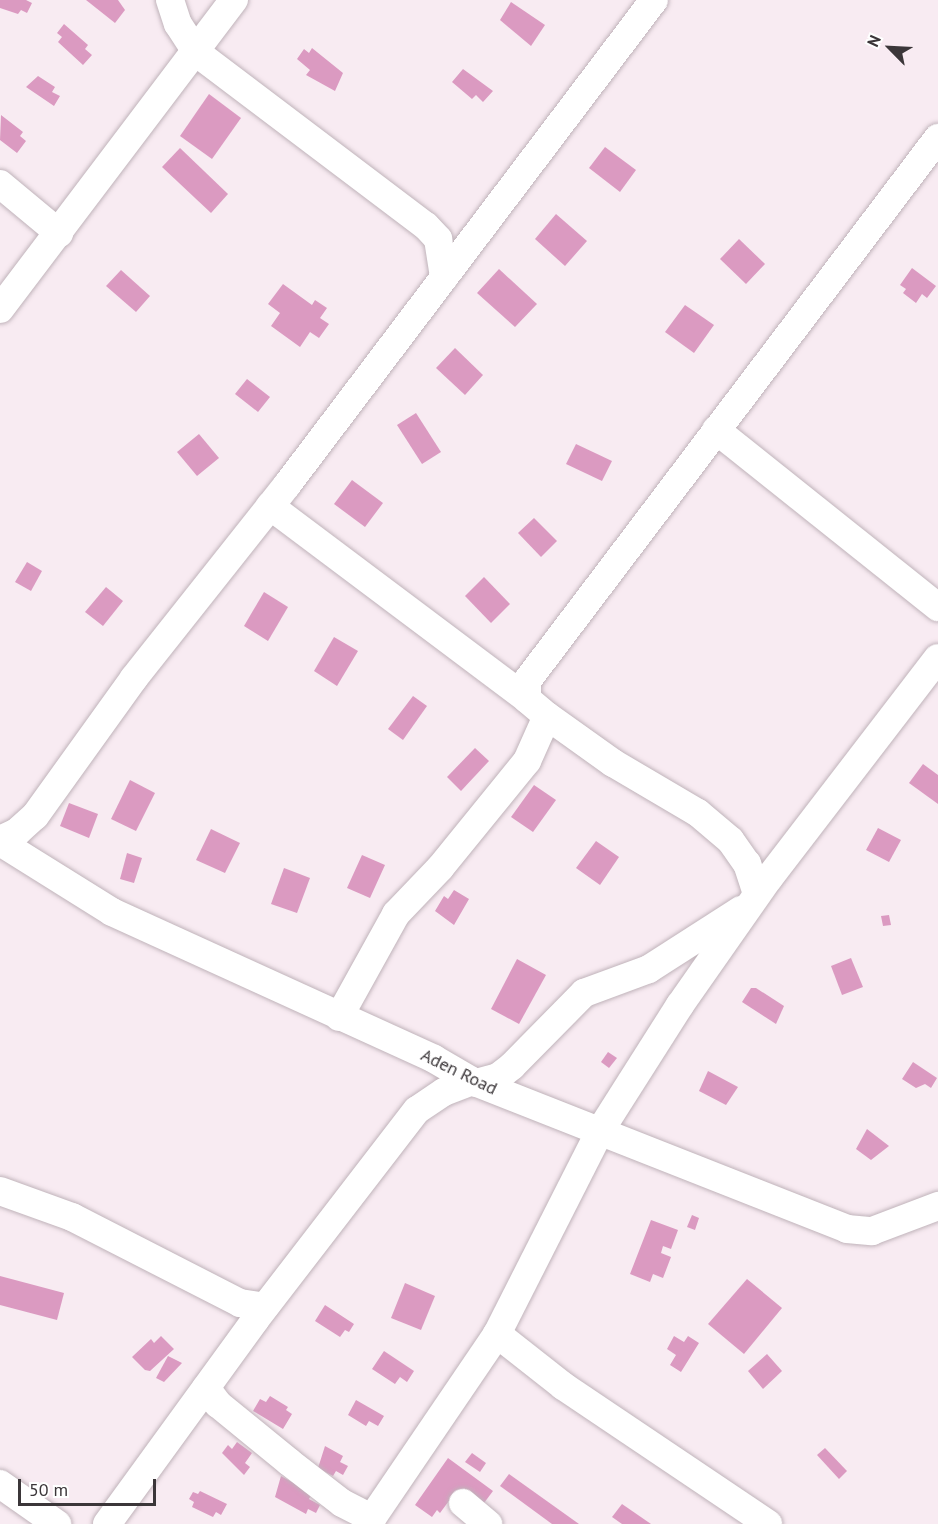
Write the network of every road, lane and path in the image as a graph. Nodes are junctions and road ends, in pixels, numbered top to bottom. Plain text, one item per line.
1 (170, 0) edge
2 (234, 0) edge
3 (654, 0) edge
4 (197, 53) junction
5 (938, 138) edge
6 (0, 184) edge
7 (59, 233) junction
8 (444, 278) junction
9 (0, 309) edge
10 (716, 430) junction
11 (270, 506) junction
12 (938, 607) edge
13 (938, 658) edge
14 (537, 707) junction
15 (0, 841) edge
16 (754, 899) junction
17 (339, 1017) junction
18 (434, 1059) junction
19 (474, 1082) junction
20 (417, 1110) junction
21 (600, 1131) junction
22 (0, 1191) edge
23 (938, 1206) edge
24 (513, 1303) junction
25 (265, 1307) junction
26 (497, 1334) junction
27 (525, 1356) junction
28 (206, 1388) junction
29 (0, 1484) edge
30 (463, 1503) dead end
31 (378, 1518) edge
32 (57, 1524) edge
33 (107, 1524) edge
34 (488, 1524) edge
35 (768, 1524) edge

1 - 4 street
2 - 4 street
3 - 8 street
4 - 7 street
4 - 8 street
5 - 10 street
6 - 7 street
7 - 9 street
8 - 11 street
10 - 12 street
10 - 14 street
11 - 14 street
11 - 15 street
13 - 16 street
14 - 16 street
14 - 17 street
15 - 17 street, Aden Road
16 - 19 street
16 - 21 street
17 - 18 street, Aden Road
18 - 19 street, Aden Road
18 - 20 street
19 - 20 street
19 - 21 street, Aden Road
20 - 25 street
21 - 23 street, Aden Road
21 - 24 street
22 - 25 street
24 - 26 street
24 - 27 street
25 - 28 street
26 - 27 street
26 - 31 street
27 - 35 street
28 - 31 street
28 - 33 street
29 - 32 street
30 - 34 street

